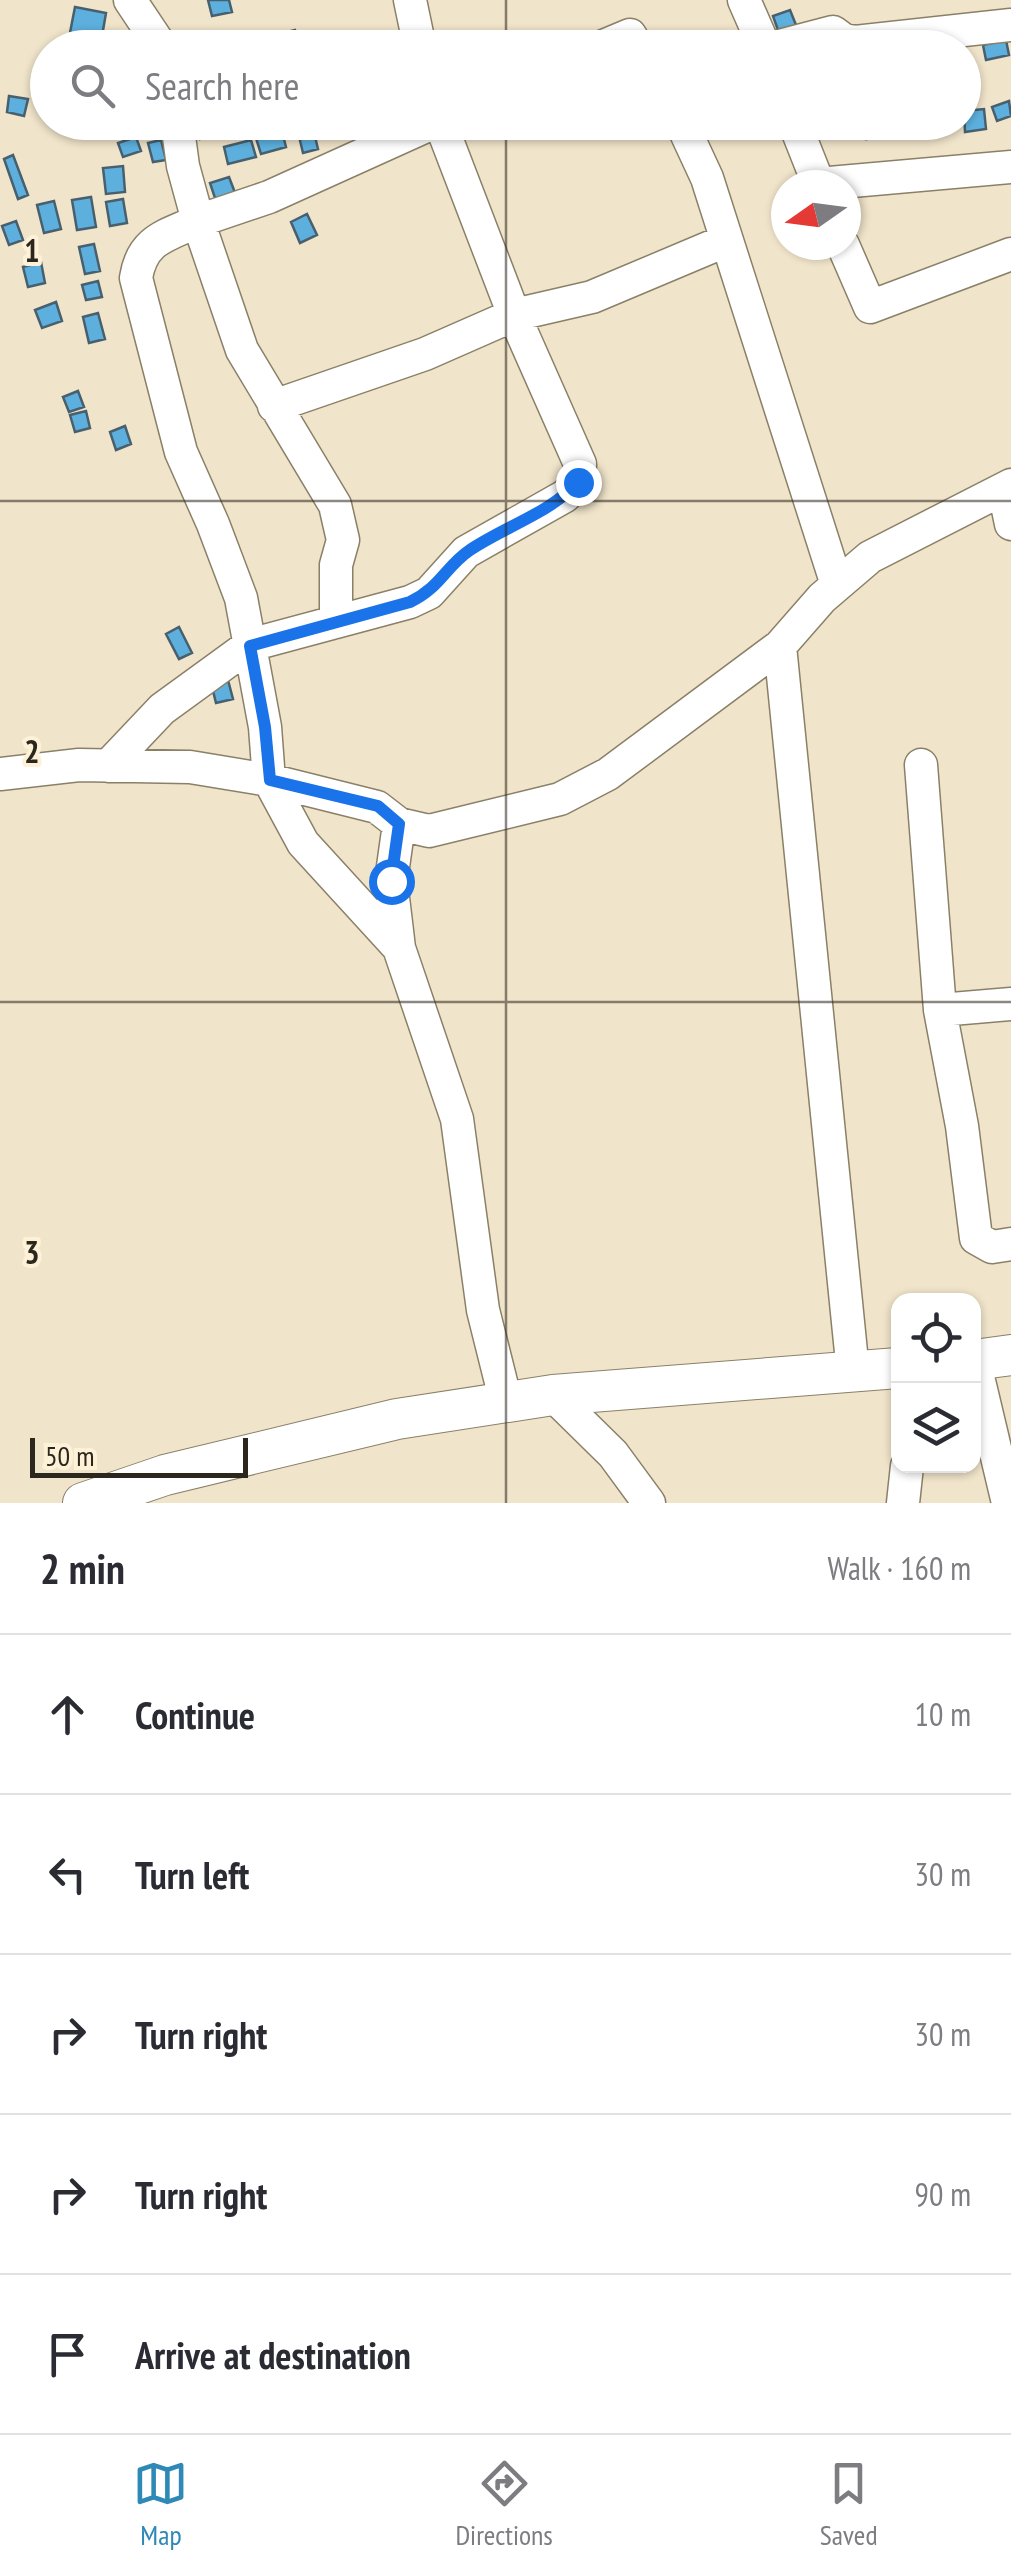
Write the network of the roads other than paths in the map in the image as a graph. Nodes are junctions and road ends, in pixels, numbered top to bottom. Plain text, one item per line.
1 (130, 0) edge
2 (410, 0) edge
3 (744, 0) edge
4 (1011, 25) edge
5 (150, 30) edge
6 (416, 30) edge
7 (759, 30) edge
8 (965, 30) edge
9 (179, 140) edge
10 (397, 140) edge
11 (445, 140) edge
12 (689, 140) edge
13 (801, 140) edge
14 (1011, 167) edge
15 (813, 170) edge
16 (861, 180) edge
17 (198, 220) junction
18 (725, 241) junction
19 (1011, 254) edge
20 (850, 260) edge
21 (514, 316) junction
22 (274, 406) junction
23 (1007, 488) edge
24 (1011, 524) edge
25 (836, 585) junction
26 (336, 622) junction
27 (250, 646) junction
28 (780, 646) junction
29 (920, 765) dead end
30 (108, 766) junction
31 (0, 774) edge
32 (270, 780) junction
33 (399, 824) junction
34 (399, 948) junction
35 (1011, 1004) edge
36 (940, 1010) junction
37 (1011, 1244) edge
38 (1011, 1355) edge
39 (981, 1359) edge
40 (891, 1369) edge
41 (854, 1372) junction
42 (979, 1383) edge
43 (553, 1395) junction
44 (506, 1402) junction
45 (905, 1473) edge
46 (170, 1489) edge
47 (83, 1503) edge
48 (648, 1503) edge
49 (902, 1503) edge
50 (1008, 1503) edge

1 - 5 street
2 - 6 street
3 - 7 street
4 - 8 street
9 - 17 street
10 - 17 street
11 - 21 street
12 - 18 street
13 - 15 street
14 - 16 street
17 - 22 street
17 - 27 street
18 - 21 street
18 - 25 street
19 - 20 street
21 - 22 street
21 - 26 street
22 - 26 street
23 - 24 street
23 - 25 street
25 - 28 street
26 - 27 street
27 - 30 street
27 - 32 street
28 - 33 street
28 - 41 street
29 - 36 street
30 - 31 street
30 - 32 street
32 - 33 street
32 - 34 street
33 - 34 street
34 - 44 street
35 - 36 street
36 - 37 street
38 - 39 street
40 - 41 street
41 - 43 street
42 - 50 street
43 - 44 street
43 - 48 street
44 - 46 street
45 - 49 street
46 - 47 street

